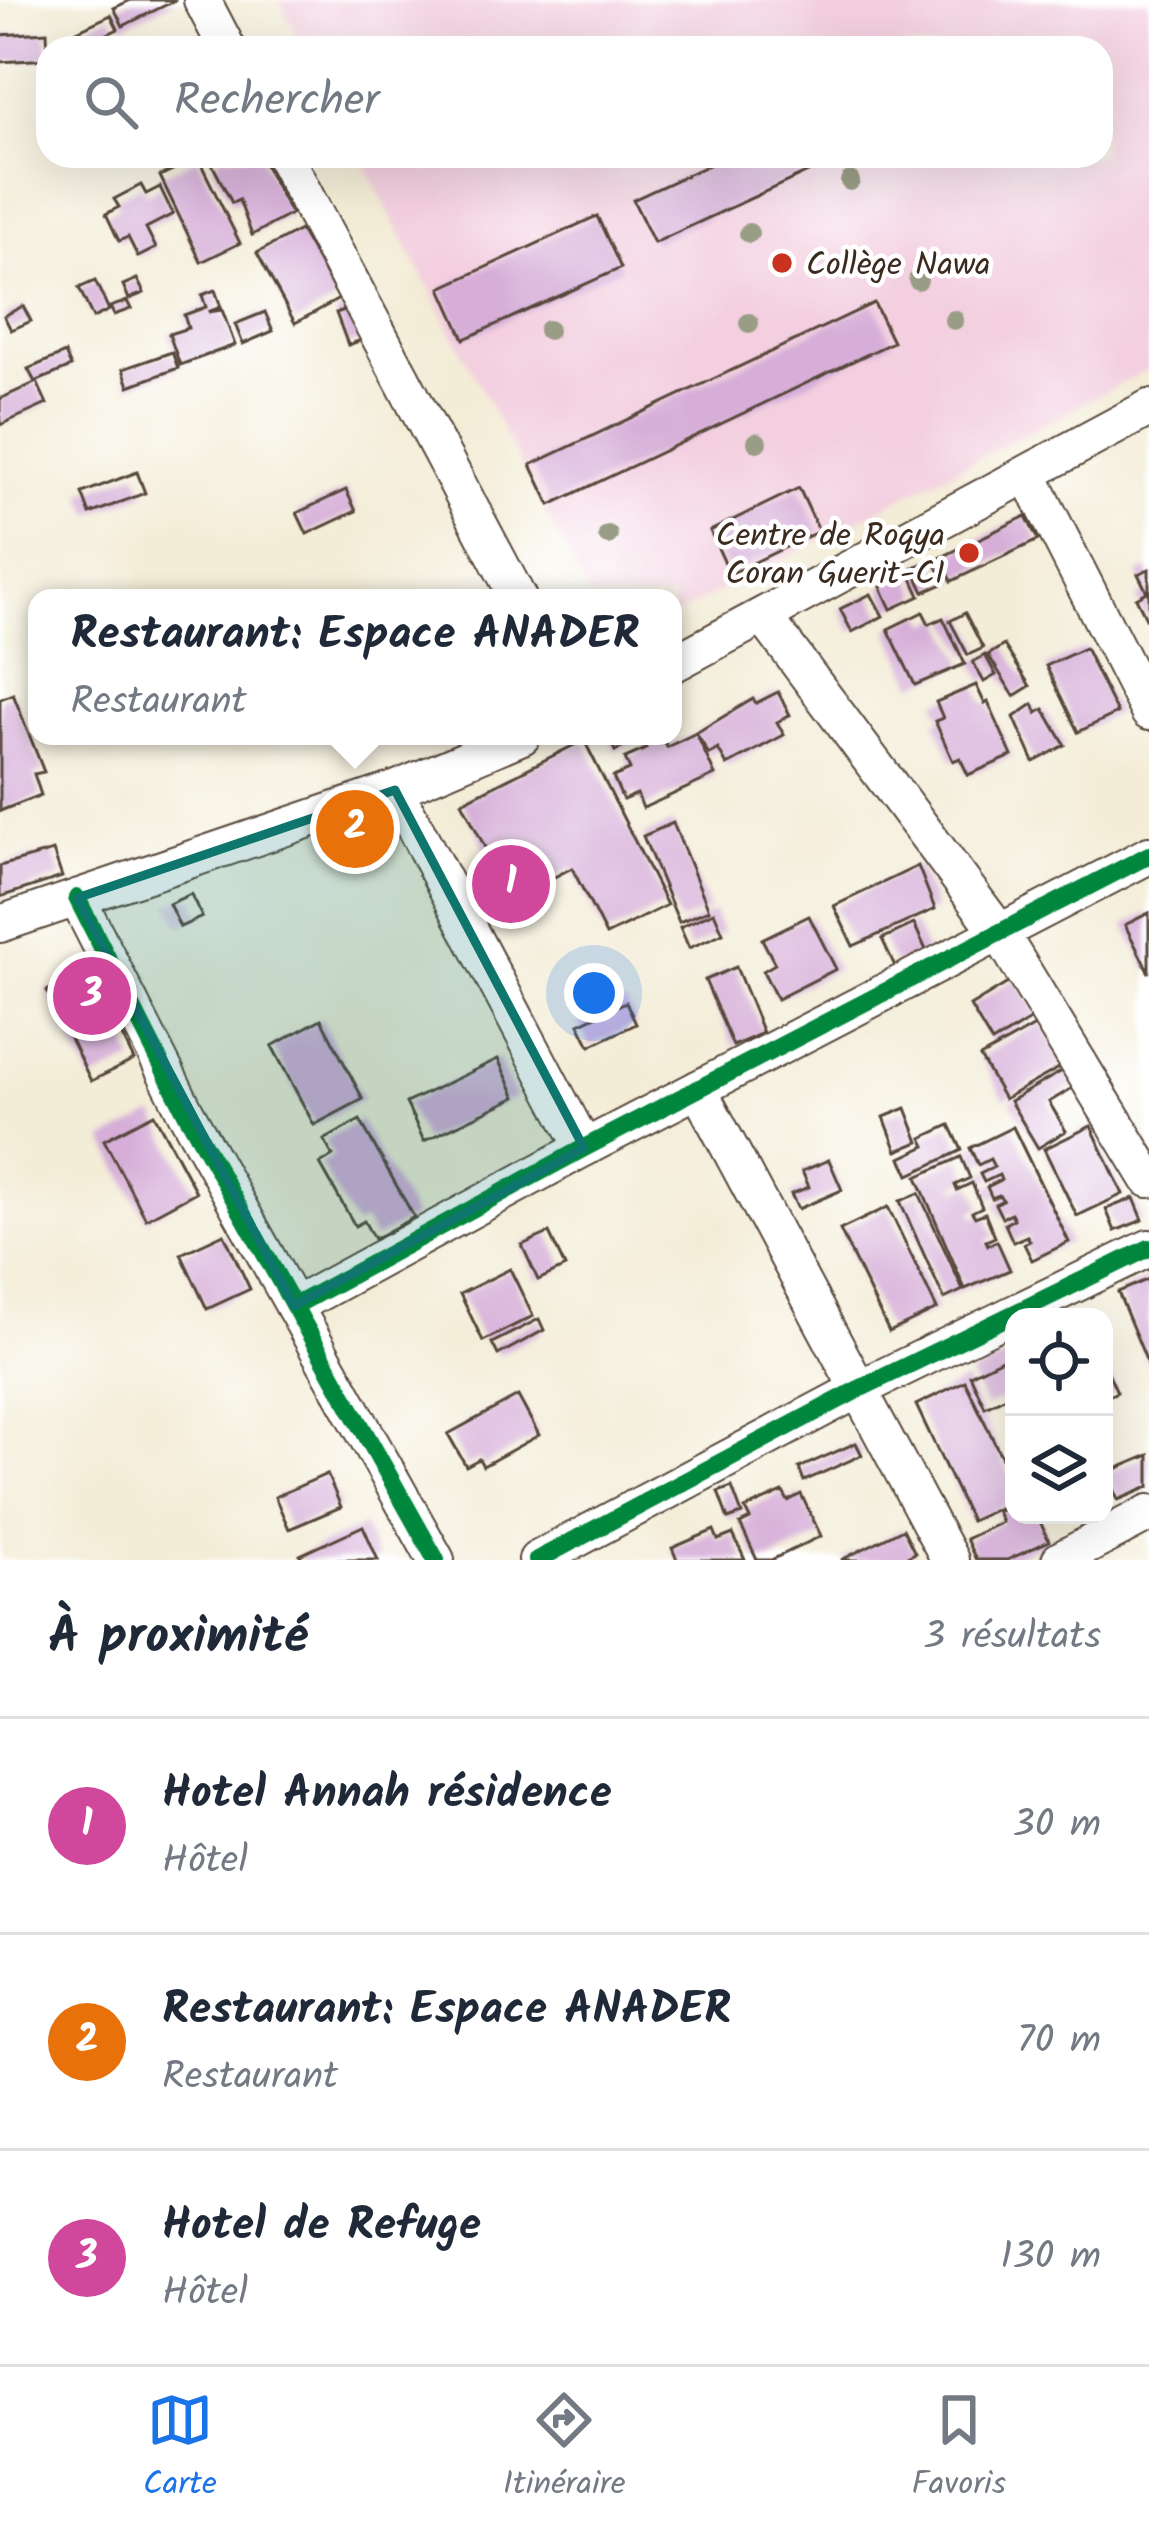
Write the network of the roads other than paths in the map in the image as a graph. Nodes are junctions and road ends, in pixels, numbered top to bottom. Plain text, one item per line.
1 (202, 0) edge
2 (221, 36) edge
3 (290, 168) edge
4 (1149, 408) edge
5 (1028, 474) junction
6 (513, 589) edge
7 (765, 618) junction
8 (682, 660) edge
9 (1149, 712) edge
10 (501, 745) edge
11 (395, 790) junction
12 (1149, 855) edge
13 (77, 898) junction
14 (0, 924) edge
15 (1000, 933) junction
16 (698, 1089) junction
17 (584, 1148) junction
18 (1149, 1179) edge
19 (1149, 1248) edge
20 (294, 1306) junction
21 (859, 1389) junction
22 (1149, 1513) edge
23 (436, 1560) edge
24 (537, 1560) edge
25 (950, 1560) edge
26 (1060, 1560) edge

1 - 2 street
3 - 6 street
4 - 5 street
5 - 7 street
5 - 9 street
7 - 8 street
7 - 15 street
10 - 11 street
11 - 13 street
11 - 17 street
12 - 15 street
13 - 14 street
13 - 20 street
15 - 16 street
15 - 18 street
16 - 17 street
16 - 21 street
17 - 20 street
19 - 21 street
20 - 23 street
21 - 24 street
21 - 25 street
22 - 26 street

